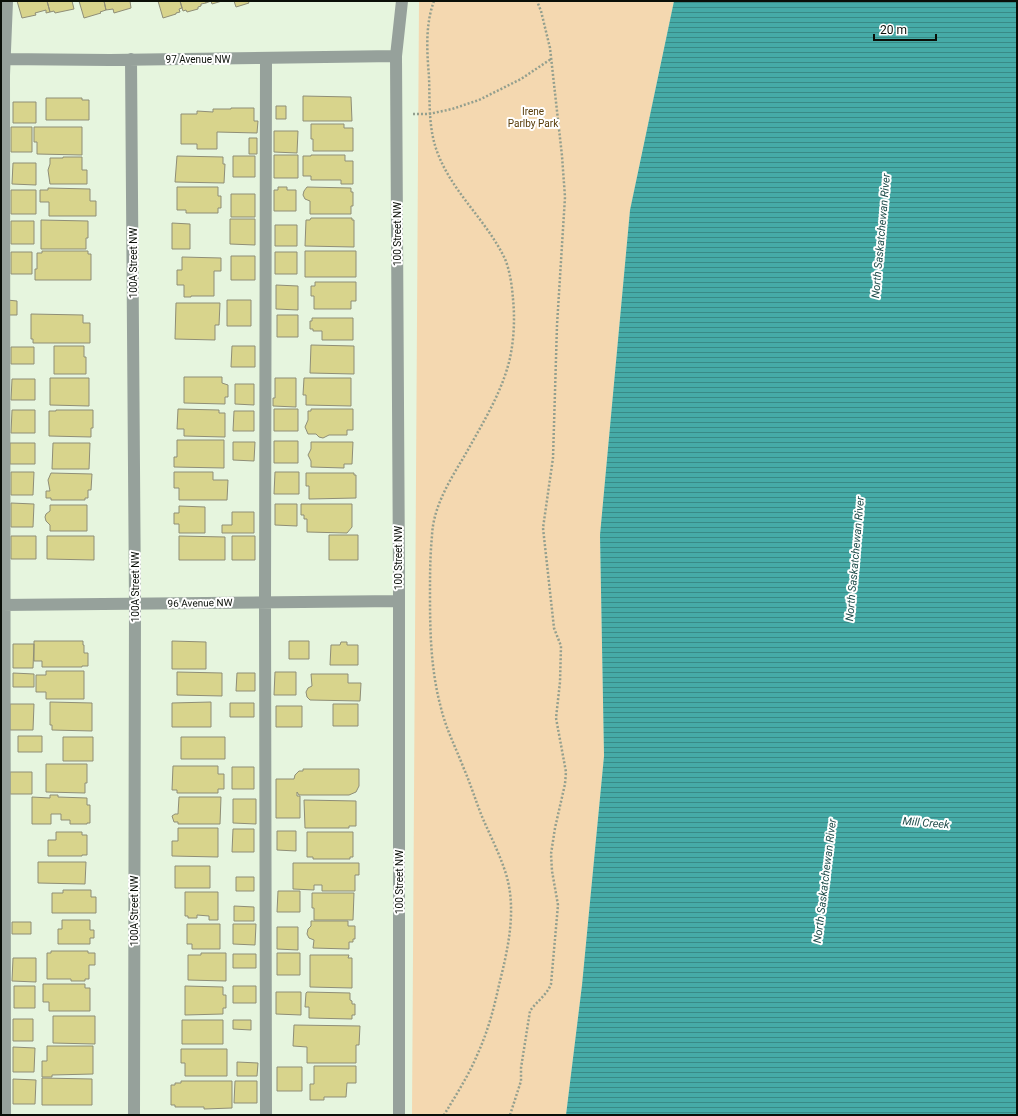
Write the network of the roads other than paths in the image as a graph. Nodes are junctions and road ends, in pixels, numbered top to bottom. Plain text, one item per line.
1 (7, 1) edge
2 (402, 1) edge
3 (396, 56) junction
4 (266, 58) junction
5 (3, 59) edge
6 (131, 59) junction
7 (399, 601) junction
8 (265, 602) junction
9 (136, 604) junction
10 (3, 605) edge
11 (5, 1115) edge
12 (134, 1115) edge
13 (266, 1115) edge
14 (399, 1115) edge

1 - 5 street
2 - 3 street, 100 Street NW
3 - 4 street, 97 Avenue NW
3 - 7 street, 100 Street NW
4 - 6 street, 97 Avenue NW
4 - 8 street
5 - 6 street, 97 Avenue NW
5 - 10 street
6 - 9 street, 100A Street NW
7 - 8 street, 96 Avenue NW
7 - 14 street, 100 Street NW
8 - 9 street, 96 Avenue NW
8 - 13 street
9 - 10 street, 96 Avenue NW
9 - 12 street, 100A Street NW
10 - 11 street

